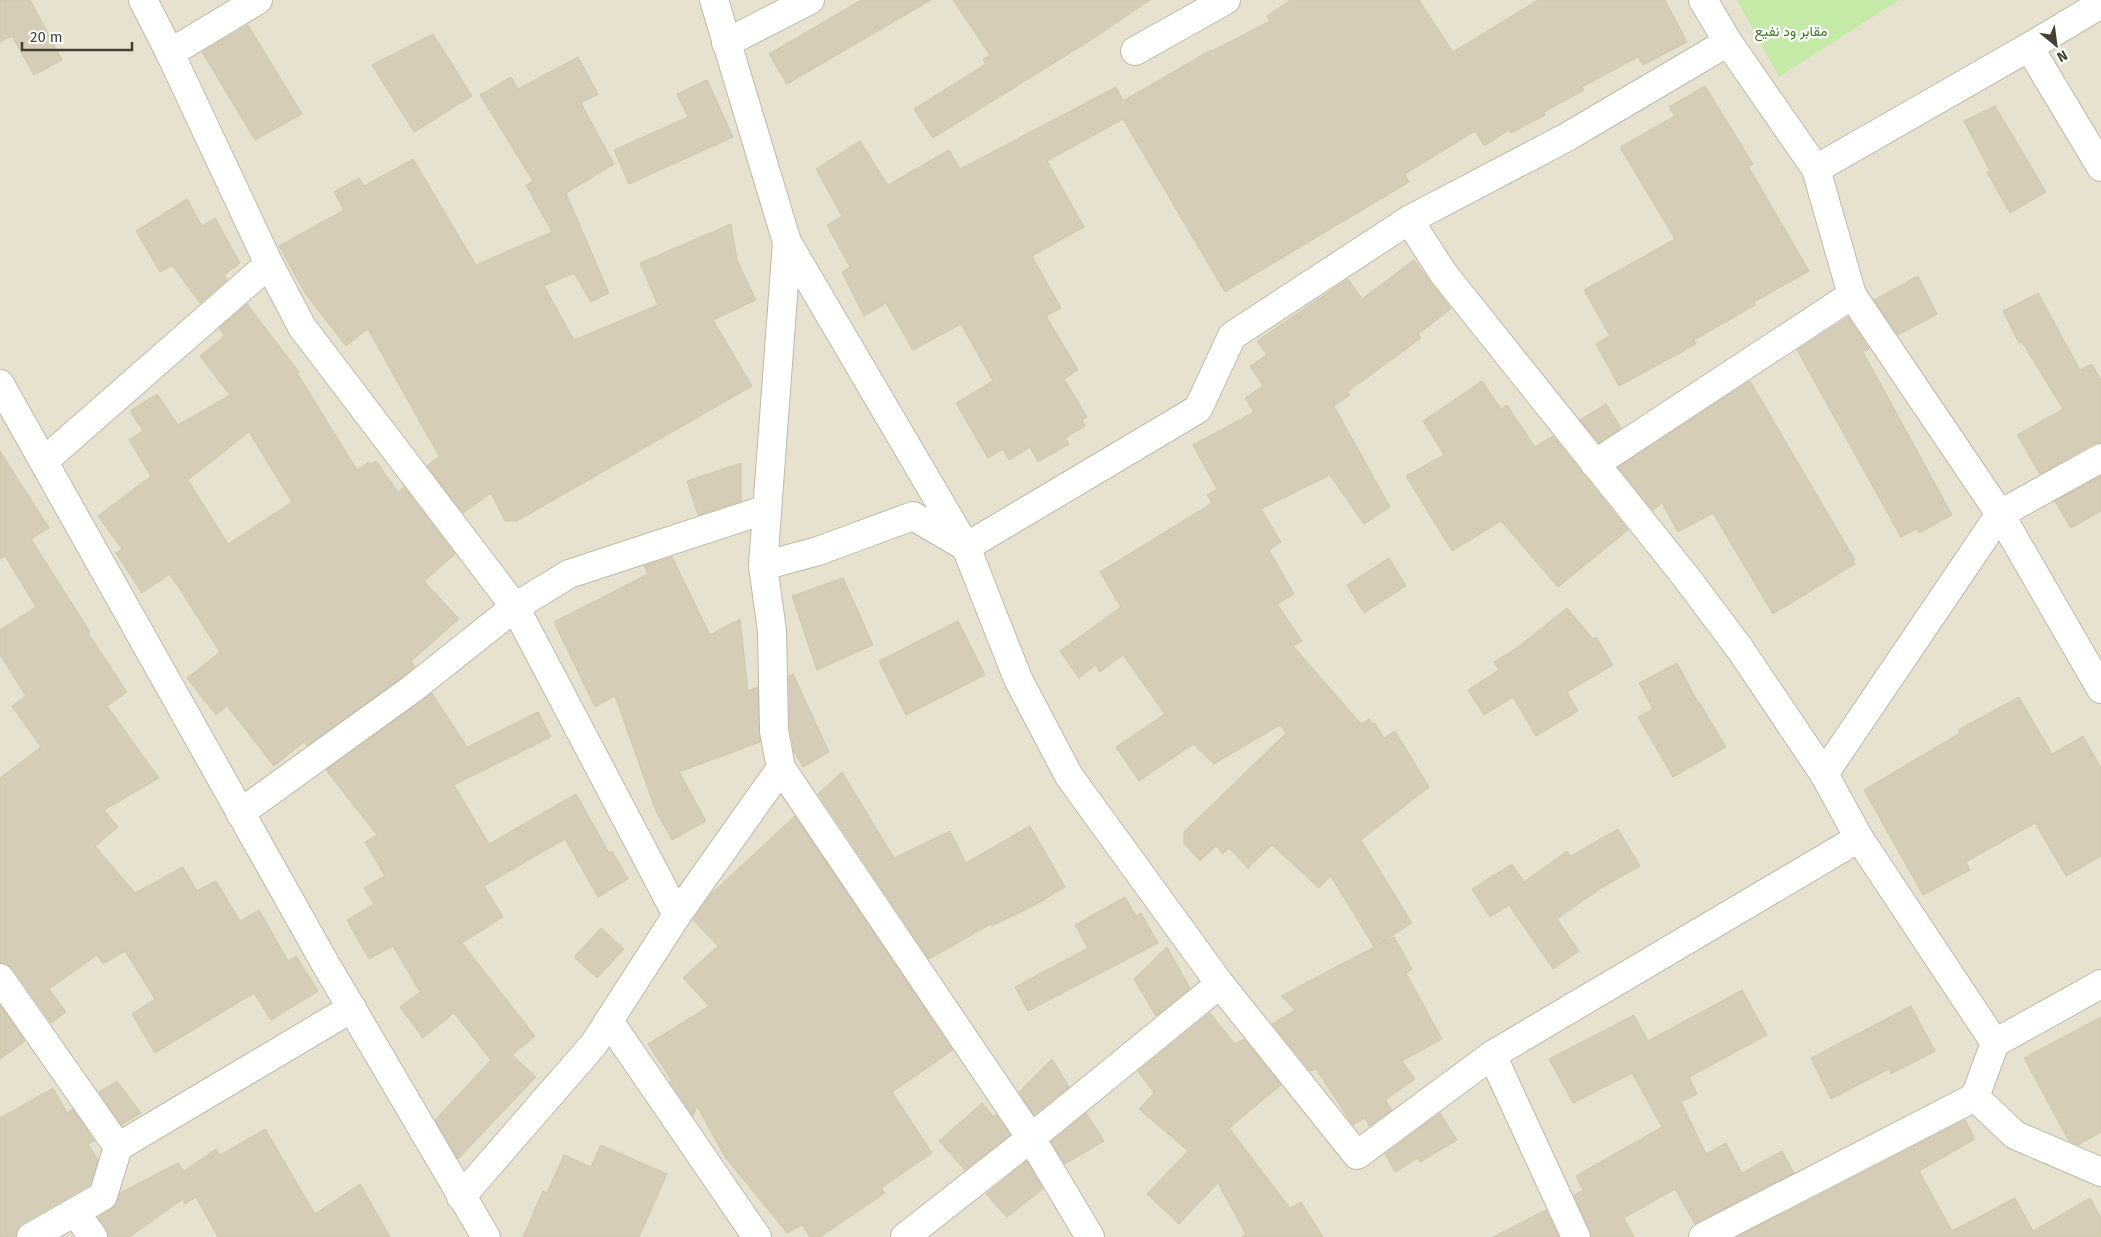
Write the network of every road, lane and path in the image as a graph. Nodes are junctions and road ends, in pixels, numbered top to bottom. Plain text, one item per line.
1 (143, 0) edge
2 (258, 0) edge
3 (714, 0) edge
4 (810, 0) edge
5 (1226, 0) edge
6 (1704, 0) edge
7 (2101, 4) edge
8 (1728, 42) junction
9 (726, 44) junction
10 (2029, 47) junction
11 (1135, 51) dead end
12 (170, 53) junction
13 (2101, 167) edge
14 (1816, 169) junction
15 (1409, 220) junction
16 (787, 242) junction
17 (269, 264) junction
18 (1852, 295) junction
19 (0, 384) edge
20 (2101, 458) edge
21 (44, 461) junction
22 (1595, 464) junction
23 (767, 508) junction
24 (2000, 514) junction
25 (966, 547) junction
26 (763, 566) junction
27 (515, 607) junction
28 (2101, 689) edge
29 (781, 768) junction
30 (1824, 774) junction
31 (240, 813) junction
32 (1859, 838) junction
33 (677, 915) junction
34 (0, 978) edge
35 (1220, 984) junction
36 (2101, 984) edge
37 (352, 1008) junction
38 (609, 1021) junction
39 (1995, 1043) junction
40 (1492, 1055) junction
41 (1975, 1097) junction
42 (1031, 1138) junction
43 (118, 1146) junction
44 (2101, 1172) edge
45 (462, 1197) junction
46 (75, 1212) junction
47 (31, 1237) edge
48 (93, 1237) edge
49 (486, 1237) edge
50 (757, 1237) edge
51 (905, 1237) edge
52 (1090, 1237) edge
53 (1576, 1237) edge
54 (1704, 1237) edge

1 - 12 street
2 - 12 street
3 - 9 street
4 - 9 street
5 - 11 street
6 - 8 street
7 - 10 street
8 - 14 street
8 - 15 street
9 - 16 street
10 - 13 street
10 - 14 street
12 - 17 street
14 - 18 street
15 - 22 street
15 - 25 street
16 - 23 street
16 - 25 street
17 - 21 street
17 - 27 street
18 - 22 street
18 - 24 street
19 - 21 street
20 - 24 street
21 - 31 street
22 - 30 street
23 - 26 street
23 - 27 street
24 - 28 street
24 - 30 street
25 - 26 street
25 - 35 street
26 - 29 street
27 - 31 street
27 - 33 street
29 - 33 street
29 - 42 street
30 - 32 street
31 - 37 street
32 - 39 street
32 - 40 street
33 - 38 street
34 - 43 street
35 - 40 street
35 - 42 street
36 - 39 street
37 - 43 street
37 - 45 street
38 - 45 street
38 - 50 street
39 - 41 street
40 - 53 street
41 - 44 street
41 - 54 street
42 - 51 street
42 - 52 street
43 - 46 street
45 - 49 street
46 - 47 street
46 - 48 street

